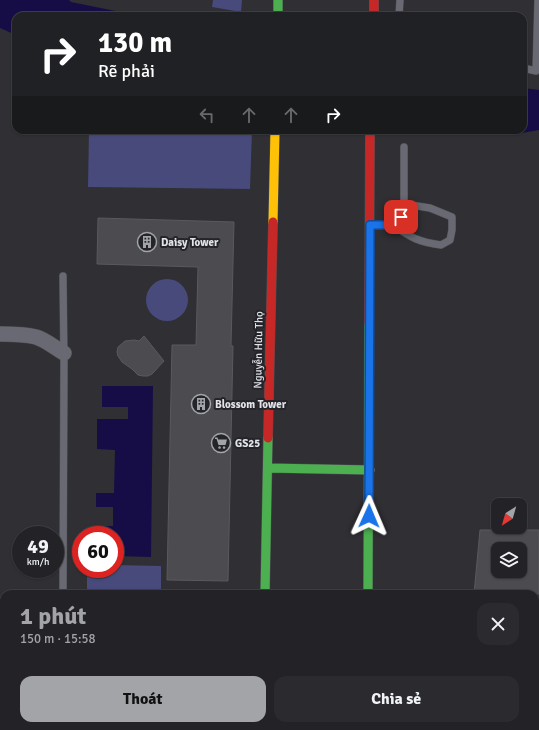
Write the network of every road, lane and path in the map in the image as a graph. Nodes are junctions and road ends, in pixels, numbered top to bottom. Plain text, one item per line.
1 (278, 0) edge
2 (374, 0) edge
3 (400, 0) edge
4 (538, 0) edge
5 (278, 12) edge
6 (374, 12) edge
7 (399, 12) edge
8 (527, 69) edge
9 (275, 134) edge
10 (370, 134) edge
11 (404, 147) dead end
12 (404, 204) junction
13 (370, 225) junction
14 (393, 225) junction
15 (63, 276) dead end
16 (0, 334) edge
17 (64, 353) junction
18 (268, 468) junction
19 (370, 470) junction
20 (63, 590) edge
21 (265, 590) edge
22 (368, 590) edge

1 - 5 main road
2 - 6 main road
3 - 7 lane
4 - 8 lane
9 - 18 main road, Nguyễn Hữu Thọ
10 - 13 main road
11 - 12 lane
12 - 14 lane
12 - 14 lane
13 - 14 lane
13 - 19 main road
15 - 17 lane
16 - 17 street
17 - 20 lane
18 - 19 main road
18 - 21 main road, Nguyễn Hữu Thọ
19 - 22 main road

